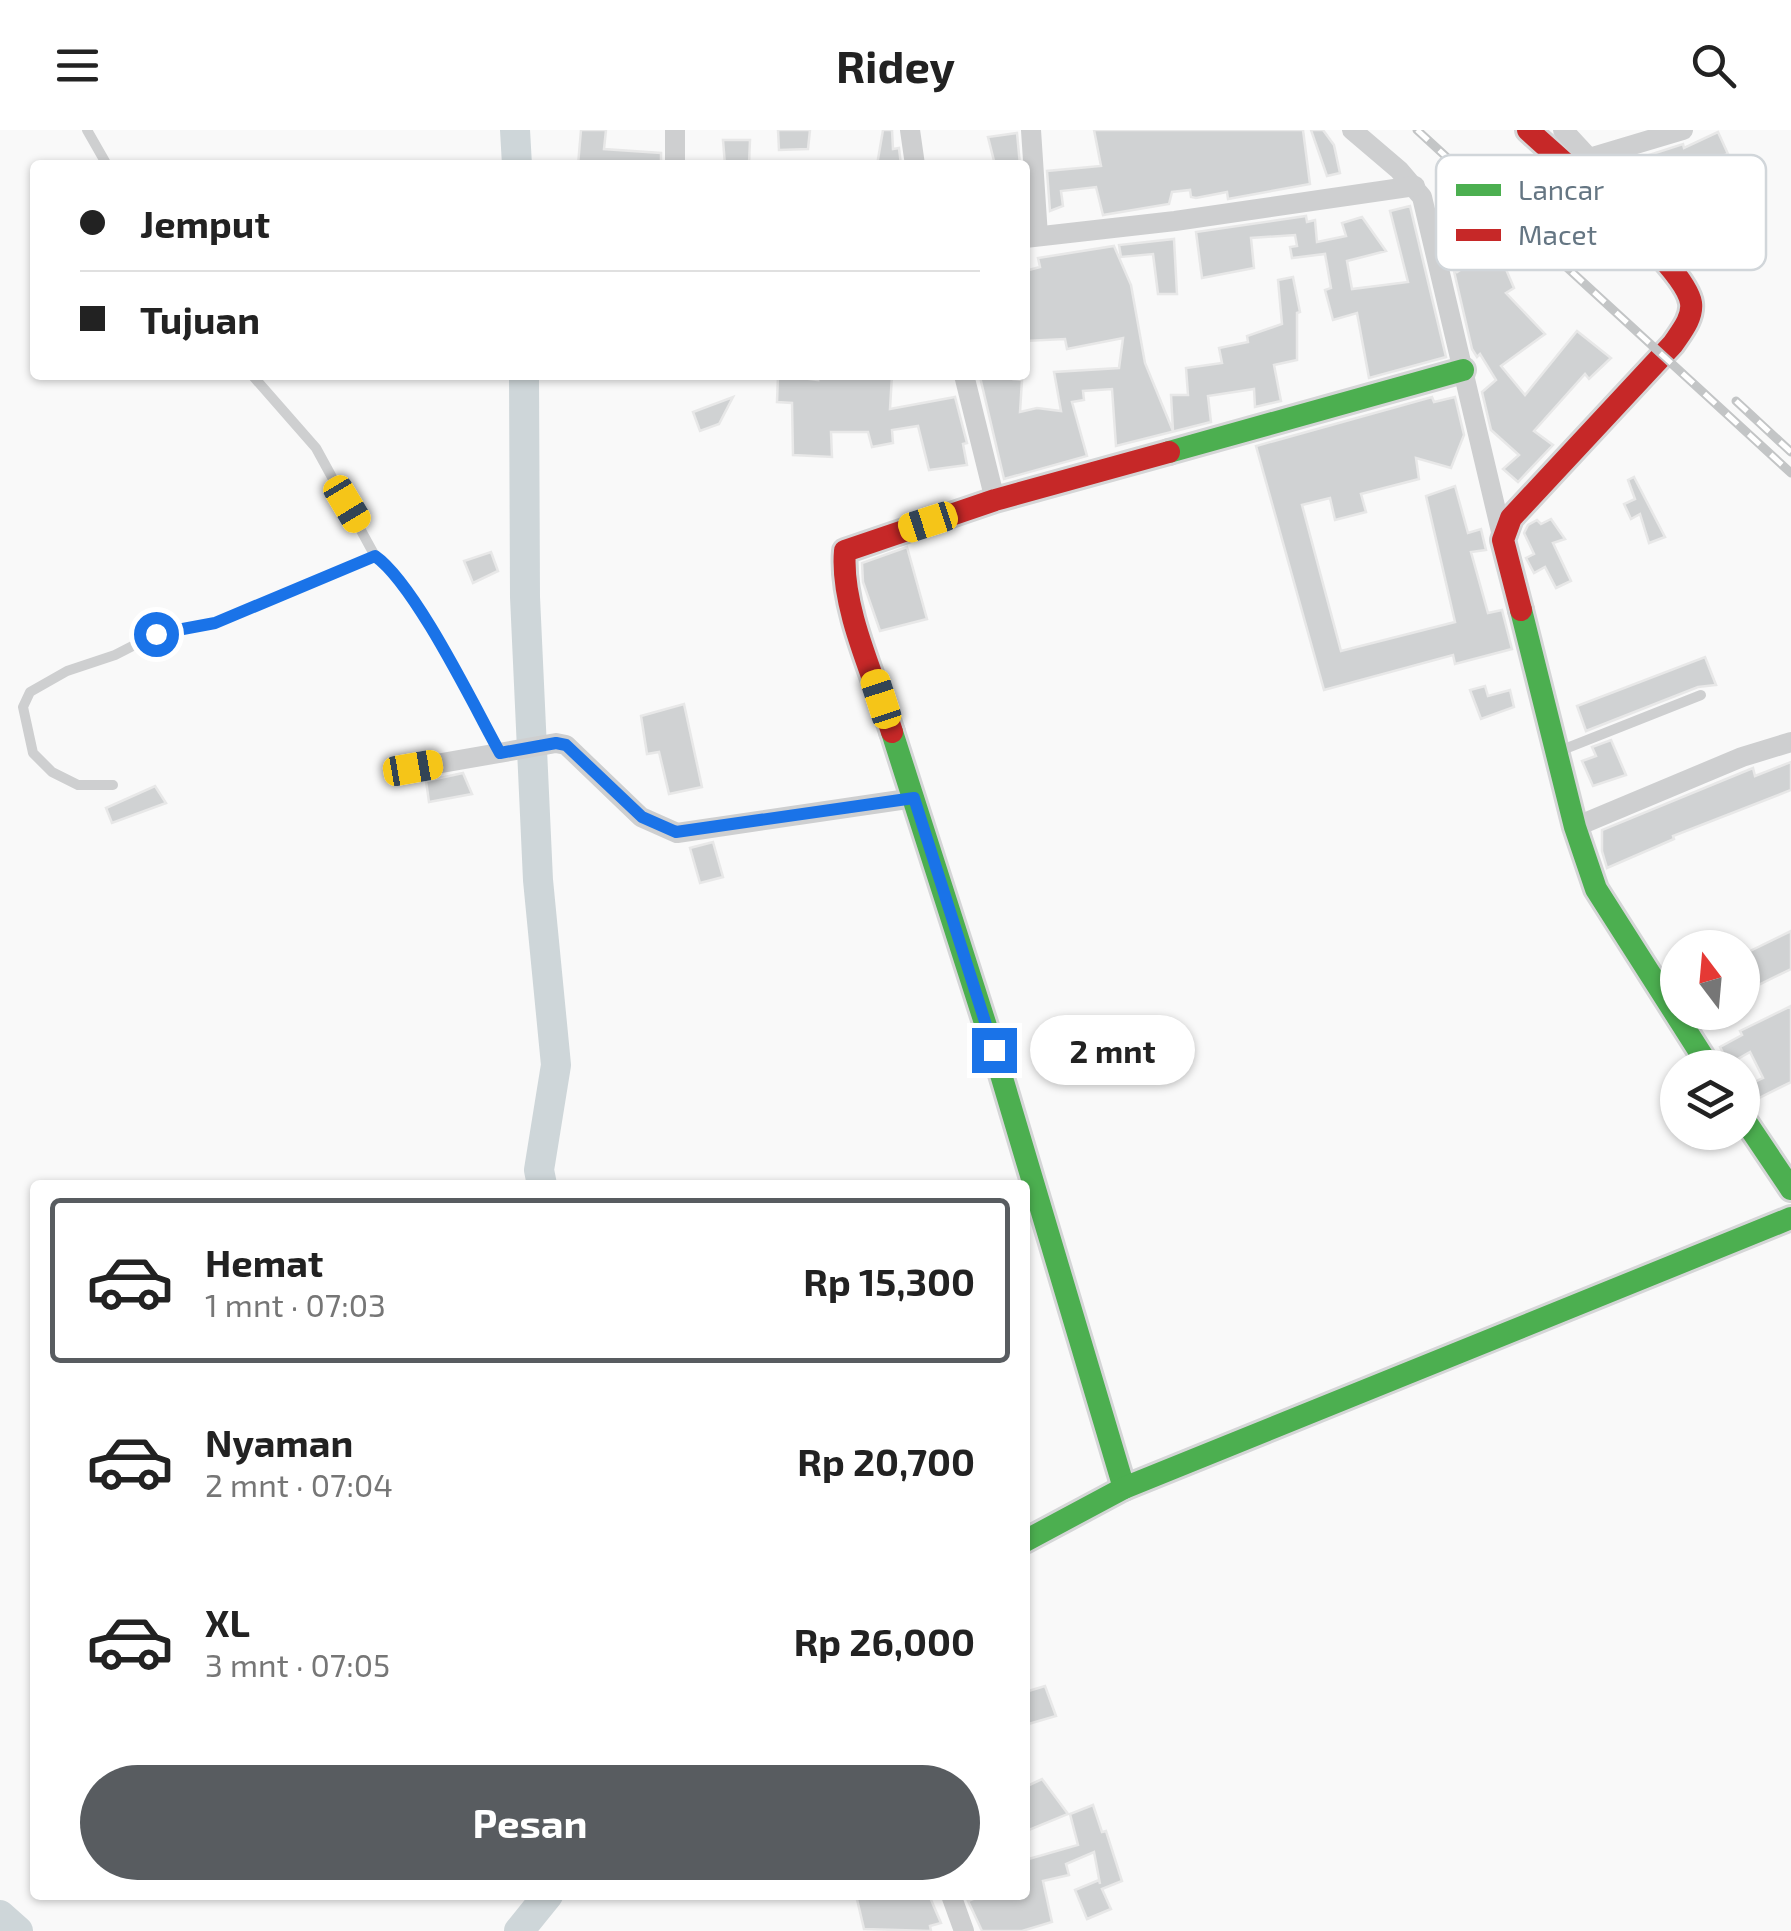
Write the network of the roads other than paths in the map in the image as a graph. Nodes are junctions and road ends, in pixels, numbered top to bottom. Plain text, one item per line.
1 (87, 130) edge
2 (676, 130) edge
3 (910, 130) edge
4 (1031, 130) edge
5 (1352, 130) edge
6 (1564, 130) edge
7 (1682, 130) edge
8 (1532, 131) edge
9 (1557, 155) edge
10 (1587, 155) edge
11 (1600, 155) edge
12 (104, 160) edge
13 (675, 160) edge
14 (914, 160) edge
15 (1415, 186) junction
16 (1032, 237) edge
17 (1436, 246) edge
18 (1441, 270) edge
19 (1673, 270) edge
20 (1463, 370) junction
21 (256, 380) edge
22 (965, 380) edge
23 (994, 500) junction
24 (1503, 540) junction
25 (375, 556) junction
26 (1702, 695) dead end
27 (1791, 742) edge
28 (507, 752) junction
29 (1556, 752) junction
30 (413, 768) dead end
31 (113, 785) dead end
32 (914, 798) junction
33 (1576, 827) junction
34 (1698, 1050) edge
35 (1760, 1143) edge
36 (1791, 1189) edge
37 (1791, 1218) edge
38 (1124, 1488) junction
39 (1030, 1538) edge
40 (953, 1900) edge
41 (964, 1931) edge

1 - 12 lane
2 - 13 street
3 - 14 street
4 - 16 street
5 - 15 street
6 - 10 street
7 - 11 street
8 - 9 street
15 - 16 street
15 - 17 street
18 - 20 street
19 - 24 street
20 - 23 street
20 - 24 street
21 - 25 lane
22 - 23 street
23 - 32 street
24 - 29 street
25 - 28 lane
25 - 31 lane
26 - 29 lane
27 - 33 street
28 - 30 street
28 - 32 street
29 - 33 street
32 - 38 street
33 - 34 street
35 - 36 street
37 - 38 street
38 - 39 street
40 - 41 street

